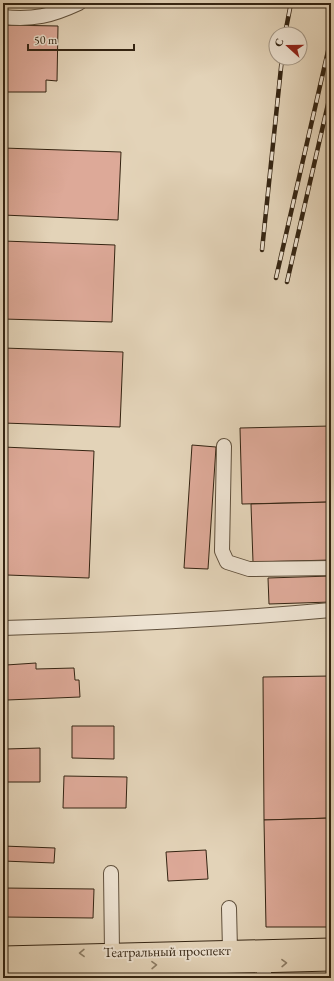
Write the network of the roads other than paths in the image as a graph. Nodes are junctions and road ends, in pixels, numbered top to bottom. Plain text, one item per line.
1 (80, 3) edge
2 (3, 17) edge
3 (224, 446) dead end
4 (331, 568) edge
5 (331, 610) edge
6 (3, 628) edge
7 (111, 873) dead end
8 (229, 908) dead end
9 (331, 947) edge
10 (230, 950) junction
11 (112, 952) junction
12 (3, 955) edge
13 (331, 962) edge
14 (3, 970) edge
15 (264, 971) edge
16 (74, 972) edge
17 (126, 972) edge

1 - 2 street
3 - 4 street
5 - 6 street
7 - 11 street
8 - 10 street
9 - 10 main road, Театральный проспект
10 - 11 main road, Театральный проспект
11 -> 12 main road, Театральный проспект
15 -> 13 main road, Театральный проспект
14 - 16 main road, Театральный проспект
17 -> 15 main road, Театральный проспект
16 - 17 main road, Театральный проспект

